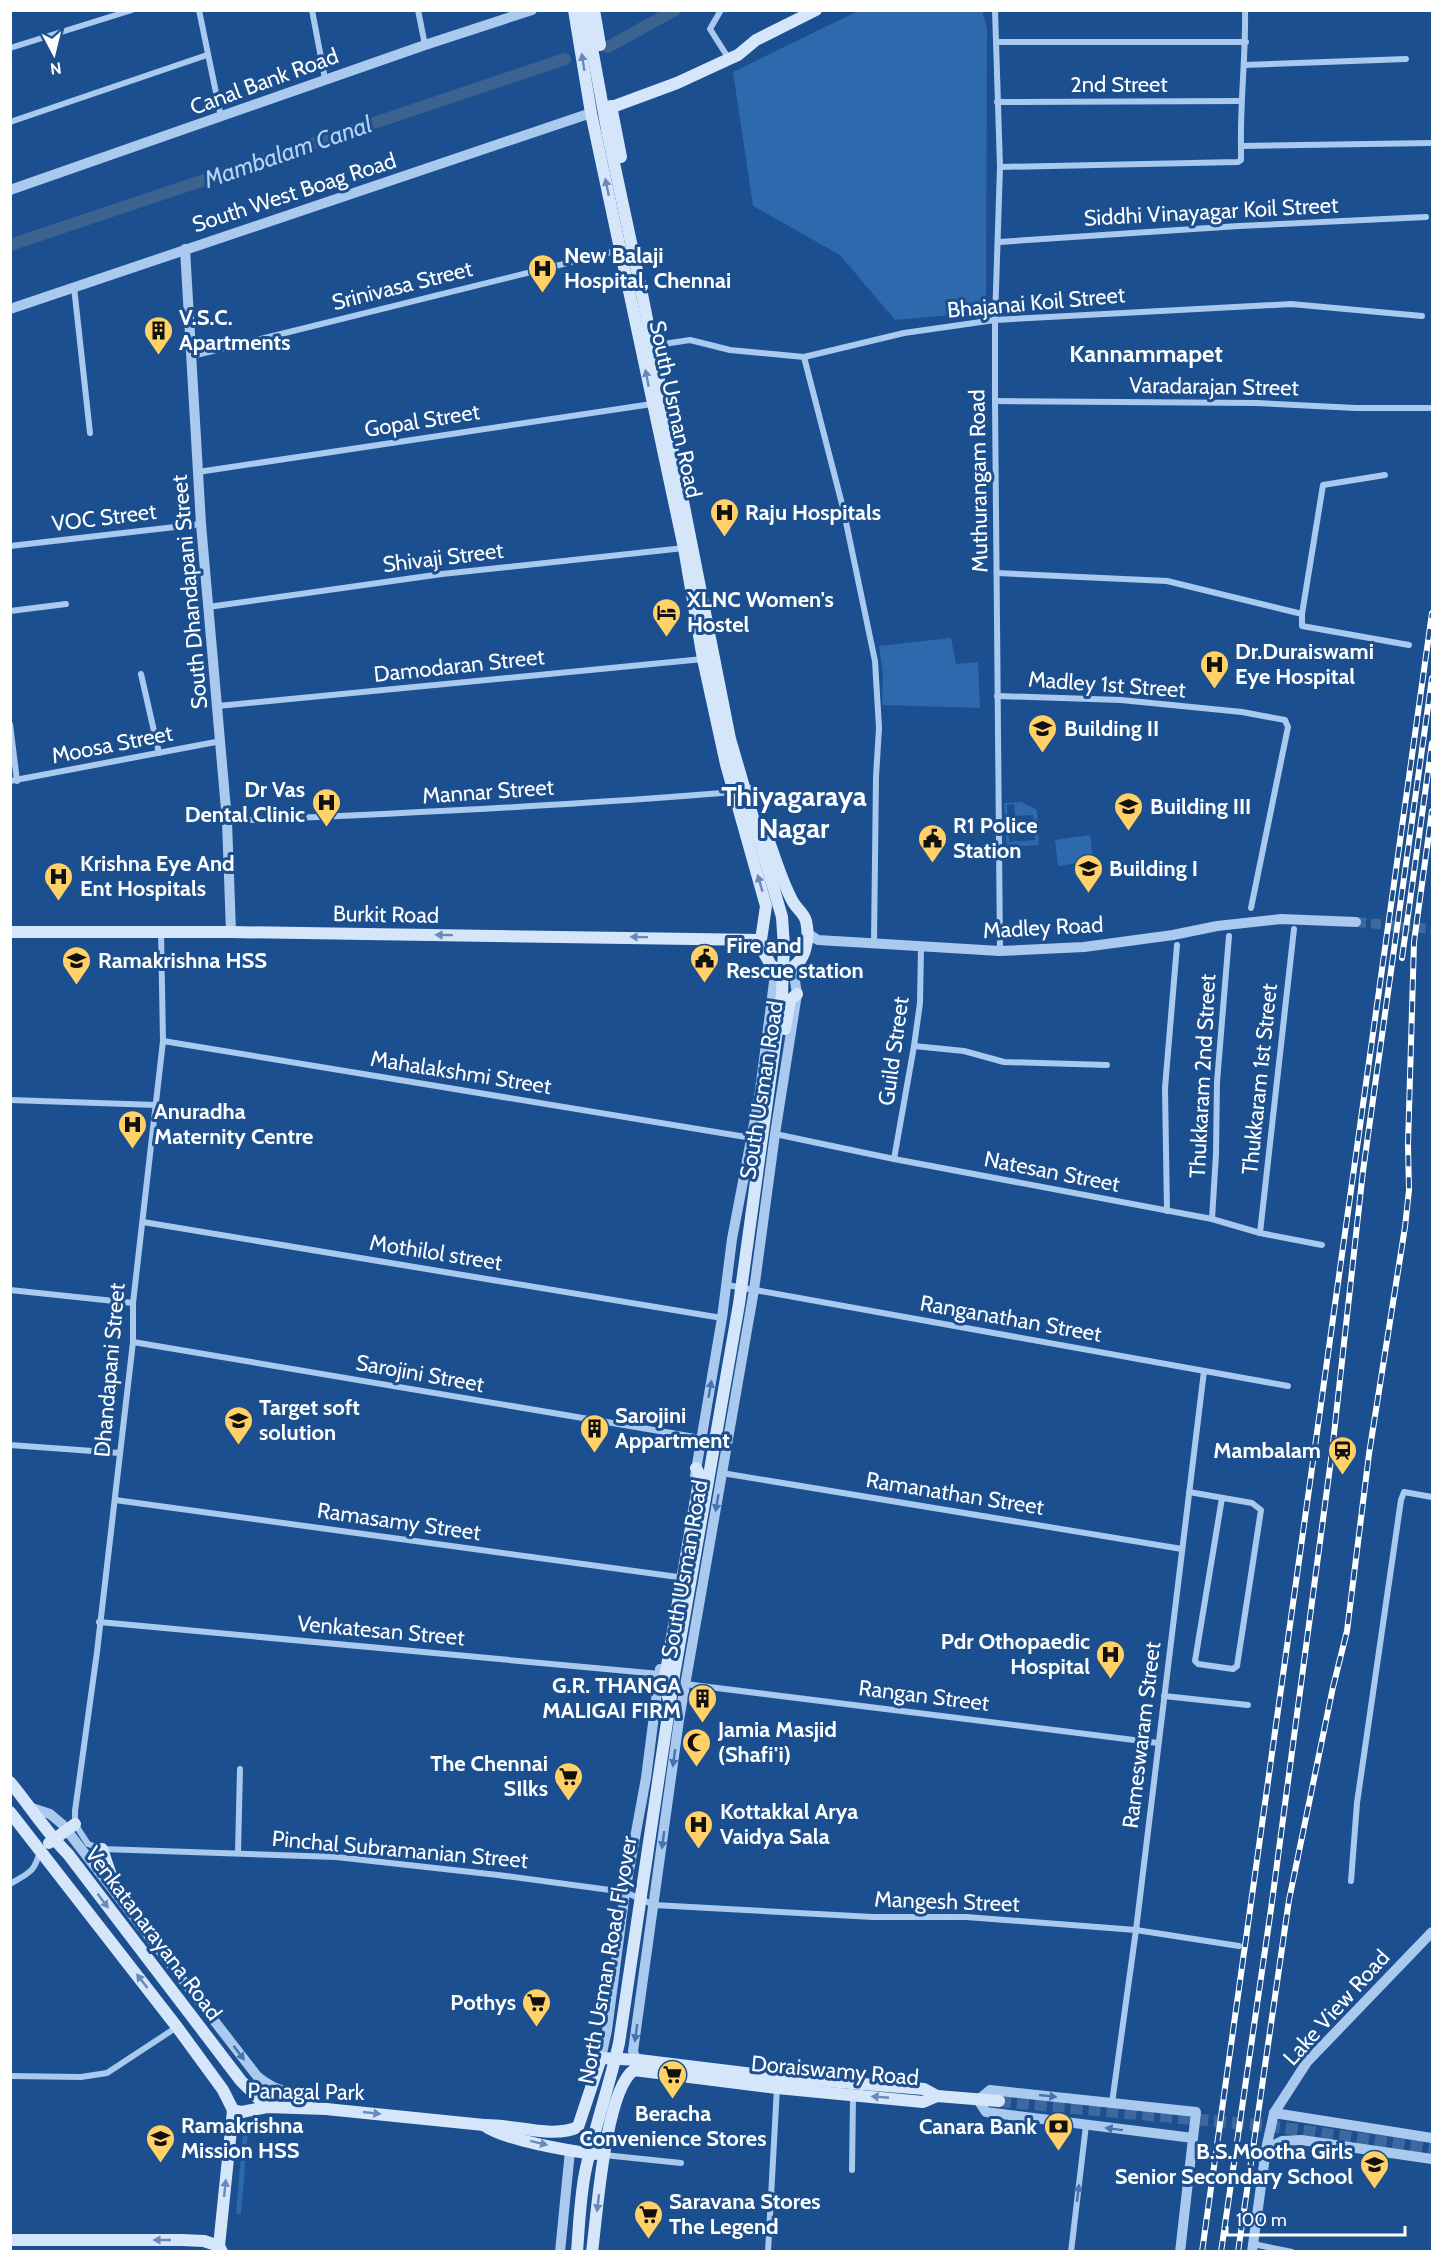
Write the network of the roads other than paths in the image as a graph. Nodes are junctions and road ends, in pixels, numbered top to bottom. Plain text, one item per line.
1 (132, 10) edge
2 (199, 10) edge
3 (312, 10) edge
4 (418, 10) edge
5 (532, 10) edge
6 (574, 10) edge
7 (585, 10) edge
8 (594, 10) edge
9 (721, 10) edge
10 (816, 10) edge
11 (994, 10) edge
12 (1245, 10) edge
13 (996, 42) junction
14 (1245, 42) junction
15 (425, 45) junction
16 (10, 48) edge
17 (207, 55) junction
18 (729, 59) junction
19 (1406, 59) dead end
20 (1244, 64) junction
21 (325, 79) junction
22 (1240, 101) junction
23 (997, 102) junction
24 (612, 108) junction
25 (591, 113) junction
26 (220, 117) junction
27 (10, 122) edge
28 (1432, 144) edge
29 (1241, 146) junction
30 (1000, 167) junction
31 (10, 190) edge
32 (1426, 217) dead end
33 (999, 242) junction
34 (185, 249) junction
35 (621, 250) junction
36 (74, 287) junction
37 (10, 309) edge
38 (1422, 316) dead end
39 (995, 320) junction
40 (657, 345) junction
41 (192, 356) junction
42 (804, 357) junction
43 (995, 401) junction
44 (652, 404) junction
45 (1432, 408) edge
46 (90, 433) dead end
47 (198, 472) junction
48 (1385, 475) dead end
49 (201, 524) junction
50 (10, 546) edge
51 (684, 548) junction
52 (997, 573) junction
53 (66, 604) dead end
54 (208, 607) junction
55 (10, 611) edge
56 (1302, 614) junction
57 (1409, 645) dead end
58 (704, 659) junction
59 (141, 674) dead end
60 (997, 696) junction
61 (218, 706) junction
62 (10, 724) edge
63 (221, 741) junction
64 (159, 753) junction
65 (14, 781) edge
66 (751, 788) junction
67 (734, 792) junction
68 (226, 821) junction
69 (793, 902) junction
70 (766, 906) junction
71 (1251, 908) dead end
72 (1356, 922) tunnel mouth
73 (1294, 929) dead end
74 (10, 932) edge
75 (161, 932) junction
76 (231, 932) junction
77 (807, 933) junction
78 (1229, 936) dead end
79 (761, 940) junction
80 (874, 942) junction
81 (1178, 945) dead end
82 (921, 947) junction
83 (1000, 951) junction
84 (772, 967) junction
85 (793, 968) junction
86 (797, 994) junction
87 (163, 1041) junction
88 (914, 1046) junction
89 (1107, 1065) dead end
90 (10, 1100) edge
91 (156, 1105) junction
92 (775, 1134) junction
93 (752, 1138) junction
94 (894, 1160) junction
95 (1167, 1211) junction
96 (1212, 1219) junction
97 (143, 1222) junction
98 (1260, 1233) junction
99 (1322, 1245) dead end
100 (727, 1285) junction
101 (10, 1290) edge
102 (754, 1290) junction
103 (133, 1303) junction
104 (722, 1318) junction
105 (133, 1342) junction
106 (1204, 1371) junction
107 (1288, 1386) dead end
108 (723, 1395) junction
109 (701, 1438) junction
110 (10, 1445) edge
111 (120, 1454) junction
112 (696, 1468) junction
113 (722, 1473) junction
114 (1189, 1492) junction
115 (1432, 1497) edge
116 (1222, 1498) junction
117 (115, 1500) junction
118 (1182, 1549) junction
119 (678, 1577) junction
120 (99, 1622) junction
121 (660, 1674) junction
122 (686, 1684) junction
123 (1164, 1696) junction
124 (670, 1701) junction
125 (1248, 1705) dead end
126 (1158, 1743) junction
127 (240, 1769) dead end
128 (10, 1782) edge
129 (32, 1808) junction
130 (10, 1812) edge
131 (70, 1822) junction
132 (54, 1840) junction
133 (40, 1849) junction
134 (102, 1849) junction
135 (238, 1853) junction
136 (1351, 1881) dead end
137 (10, 1884) edge
138 (625, 1892) junction
139 (117, 1893) junction
140 (654, 1905) junction
141 (1136, 1930) junction
142 (1432, 1932) edge
143 (1239, 1946) dead end
144 (177, 2027) junction
145 (601, 2058) junction
146 (639, 2060) junction
147 (10, 2076) edge
148 (778, 2083) junction
149 (853, 2095) junction
150 (937, 2096) junction
151 (978, 2100) junction
152 (999, 2101) tunnel mouth
153 (1112, 2103) junction
154 (267, 2107) junction
155 (314, 2108) junction
156 (233, 2110) junction
157 (1274, 2113) junction
158 (484, 2125) junction
159 (1086, 2125) junction
160 (1193, 2138) junction
161 (1432, 2138) edge
162 (1266, 2149) junction
163 (570, 2151) junction
164 (604, 2155) junction
165 (1432, 2159) edge
166 (681, 2163) dead end
167 (852, 2169) dead end
168 (10, 2240) edge
169 (1253, 2248) edge
170 (221, 2249) edge
171 (560, 2252) edge
172 (577, 2252) edge
173 (592, 2252) edge
174 (768, 2252) edge
175 (1071, 2252) edge
176 (1180, 2252) edge
177 (1292, 2252) edge

1 - 16 street
2 - 17 street
3 - 21 street
4 - 15 street
5 - 15 street, Canal Bank Road
25 -> 6 main road, South Usman Road
7 - 108 main road, South Usman Road
8 - 24 main road, South Usman Road
9 - 18 street
10 - 18 main road
11 - 13 street, Muthurangam Road
12 - 14 street
13 - 14 street
13 - 23 street, Muthurangam Road
14 - 20 street
15 - 21 street, Canal Bank Road
17 - 26 street
17 - 27 street
18 - 24 main road
19 - 20 street
20 - 22 street
21 - 26 street, Canal Bank Road
22 - 23 street, 2nd Street
22 - 29 street
23 - 30 street, Muthurangam Road
24 - 25 main road
24 - 40 main road, South Usman Road
25 - 34 street, South West Boag Road
35 -> 25 main road, South Usman Road
26 - 31 street, Canal Bank Road
28 - 29 street
29 - 30 street
30 - 33 street, Muthurangam Road
32 - 33 street, Siddhi Vinayagar Koil Street
33 - 39 street, Muthurangam Road
34 - 36 street, South West Boag Road
34 - 41 street, South Dhandapani Street
35 - 41 street, Srinivasa Street
44 -> 35 main road, South Usman Road
36 - 37 street, South West Boag Road
36 - 46 street
38 - 39 street, Bhajanai Koil Street
39 - 42 street, Bhajanai Koil Street
39 - 43 street, Muthurangam Road
40 - 42 street, Bhajanai Koil Street
40 - 66 main road, South Usman Road
41 - 47 street, South Dhandapani Street
42 - 80 street
43 - 45 street, Varadarajan Street
43 - 52 street, Muthurangam Road
44 - 47 street, Gopal Street
44 - 51 main road, South Usman Road
47 - 49 street, South Dhandapani Street
48 - 56 street
49 - 50 street, VOC Street
49 - 54 street, South Dhandapani Street
51 - 54 street, Shivaji Street
51 - 58 main road, South Usman Road
52 - 56 street
52 - 60 street, Muthurangam Road
53 - 55 street
54 - 61 street, South Dhandapani Street
56 - 57 street
58 - 61 street, Damodaran Street
58 - 67 main road, South Usman Road
59 - 64 street
60 - 71 street, Madley 1st Street
60 - 83 street, Muthurangam Road
61 - 63 street, South Dhandapani Street
62 - 65 street
63 - 64 street, Moosa Street
63 - 68 street, South Dhandapani Street
64 - 65 street, Moosa Street
66 - 67 street, Mannar Street
66 - 69 main road, South Usman Road
67 - 68 street, Mannar Street
70 -> 67 main road, South Usman Road
68 - 76 street, South Dhandapani Street
69 - 70 main road
69 - 77 main road, South Usman Road
70 - 79 main road, South Usman Road
72 - 83 street, Madley Road
73 - 98 street, Thukkaram 1st Street
74 - 75 main road, Burkit Road
75 - 76 main road, Burkit Road
75 - 87 street, Dhandapani Street
79 -> 76 main road, Burkit Road
77 - 80 street, Madley Road
77 - 85 main road
78 - 96 street, Thukkaram 2nd Street
79 - 84 main road, South Usman Road
80 - 82 street, Madley Road
81 - 95 street
82 - 83 street, Madley Road
82 - 88 street, Guild Street
84 - 85 main road
84 - 93 street, South Usman Road
85 - 86 street, South Usman Road
86 - 92 street, South Usman Road
86 - 108 main road
87 - 91 street, Dhandapani Street
87 - 93 street, Mahalakshmi Street
88 - 89 street
88 - 94 street, Guild Street
90 - 91 street
91 - 97 street, Dhandapani Street
92 - 94 street, Natesan Street
92 - 102 street, South Usman Road
93 - 100 street, South Usman Road
94 - 95 street, Natesan Street
95 - 96 street, Natesan Street
96 - 98 street, Natesan Street
97 - 103 street, Dhandapani Street
97 - 104 street, Mothilol street
98 - 99 street, Natesan Street
100 - 102 street, Ranganathan Street
100 - 104 street, South Usman Road
101 - 103 street
102 - 106 street, Ranganathan Street
102 - 113 street, South Usman Road
103 - 105 street, Dhandapani Street
109 -> 104 street, South Usman Road
105 - 109 street, Sarojini Street
105 - 111 street, Dhandapani Street
106 - 107 street, Ranganathan Street
106 - 114 street, Rameswaram Street
108 - 124 main road, North Usman Road Flyover
109 - 112 street, South Usman Road
110 - 111 street
111 - 117 street, Dhandapani Street
112 - 119 street, South Usman Road
112 - 124 main road
113 - 118 street, Ramanathan Street
113 -> 122 street, South Usman Road
114 - 116 street
114 - 118 street, Rameswaram Street
115 - 136 street
116 - 116 street
117 - 119 street, Ramasamy Street
117 - 120 street, Dhandapani Street
118 - 123 street, Rameswaram Street
119 - 121 street, South Usman Road
120 - 121 street, Venkatesan Street
120 - 131 street, Dhandapani Street
121 - 138 street, South Usman Road
122 - 126 street, Rangan Street
122 -> 140 street, South Usman Road
123 - 125 street
123 - 126 street, Rameswaram Street
124 - 172 main road, North Usman Road Flyover
126 - 141 street, Rameswaram Street
127 - 135 street
128 - 129 main road, Venkatanarayana Road
129 - 131 street
129 - 132 main road, Venkatanarayana Road
130 - 133 main road, Venkatanarayana Road
131 - 132 main road
131 - 134 street
131 - 139 street
132 - 133 main road
132 -> 154 main road, Venkatanarayana Road
133 - 137 street
144 -> 133 main road, Venkatanarayana Road
134 - 135 street, Pinchal Subramanian Street
134 - 139 main road
135 - 138 street, Pinchal Subramanian Street
138 - 140 street, Pinchal Subramanian Street
138 - 145 street, South Usman Road
139 -> 155 street
140 - 141 street, Mangesh Street
140 -> 146 street, South Usman Road
141 - 143 street, Mangesh Street
141 - 153 street, Rameswaram Street
142 - 157 street, Lake View Road
144 - 147 street
144 - 156 main road, Venkatanarayana Road
145 - 146 main road, Doraiswamy Road
145 - 158 main road, Panagal Park
146 - 148 main road, Doraiswamy Road
148 - 149 main road, Doraiswamy Road
148 - 150 main road, Doraiswamy Road
148 - 164 main road, Doraiswamy Road
148 - 174 street
150 -> 149 main road, Doraiswamy Road
149 - 167 street
150 - 151 main road
151 - 152 main road
151 -> 153 street
151 - 159 street
153 - 160 street
154 - 155 main road, Panagal Park
154 - 156 main road, Panagal Park
155 -> 158 main road, Panagal Park
170 -> 156 main road, Panagal Park
157 - 161 street
157 - 162 street
158 -> 163 main road, Panagal Park
160 -> 159 street
175 -> 159 street
160 - 176 street
162 - 165 street
162 - 169 street
163 - 164 main road, Panagal Park
163 - 171 street
164 - 166 street
164 -> 173 main road
170 -> 168 main road
169 - 177 street

